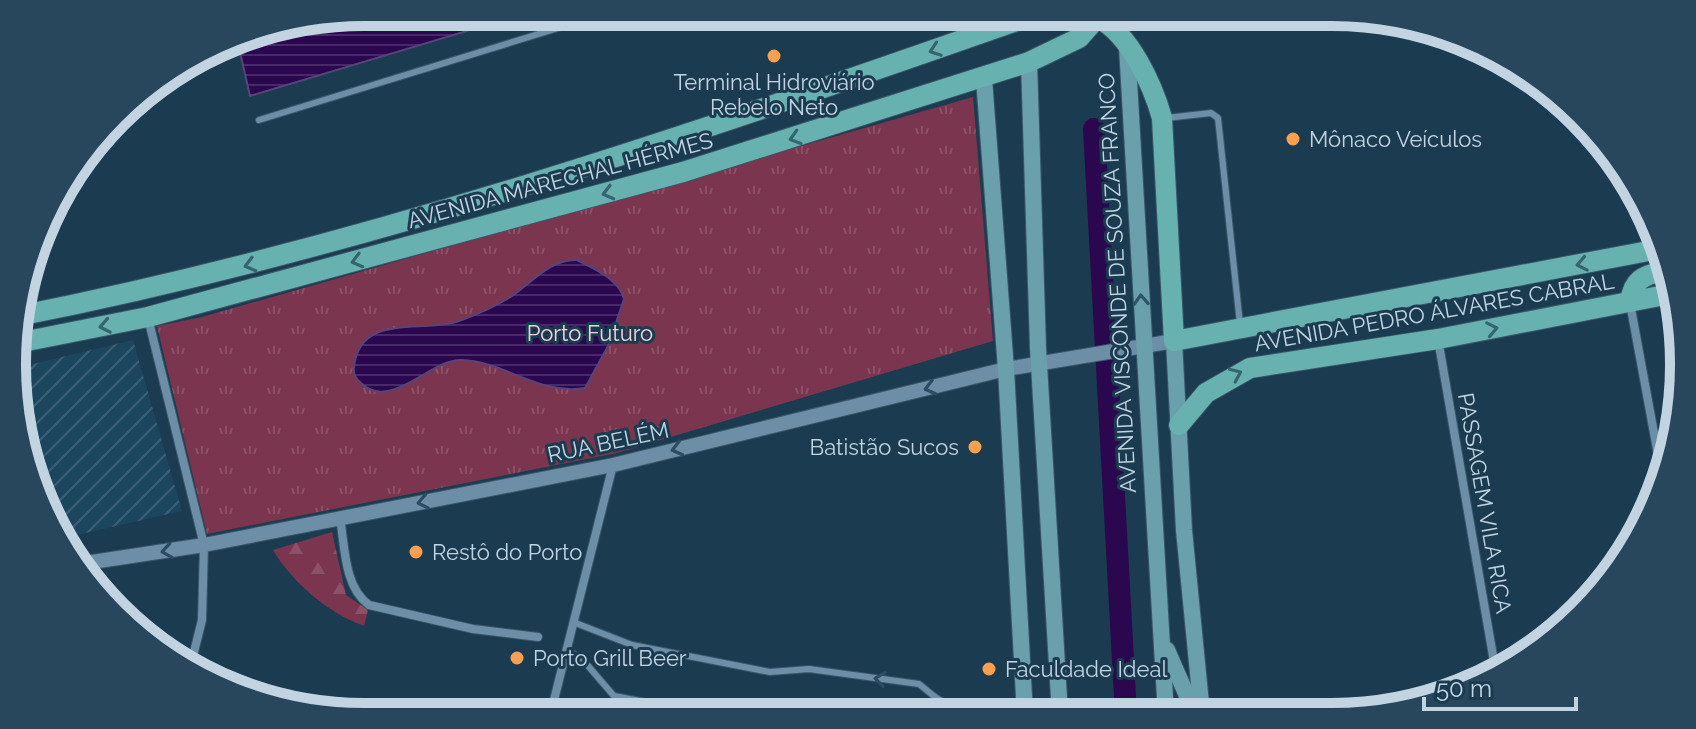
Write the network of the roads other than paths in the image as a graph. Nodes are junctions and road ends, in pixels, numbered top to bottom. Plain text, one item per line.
1 (564, 26) edge
2 (1002, 26) edge
3 (1089, 26) edge
4 (1112, 26) edge
5 (1127, 47) junction
6 (1029, 62) junction
7 (984, 79) junction
8 (1162, 118) junction
9 (259, 120) dead end
10 (675, 140) junction
11 (683, 172) junction
12 (1650, 251) edge
13 (1657, 273) edge
14 (1662, 296) edge
15 (1630, 302) junction
16 (30, 314) edge
17 (148, 317) junction
18 (1241, 331) junction
19 (1438, 339) junction
20 (27, 341) edge
21 (1174, 341) junction
22 (1144, 348) junction
23 (1039, 362) junction
24 (1006, 369) junction
25 (1179, 425) junction
26 (1658, 453) edge
27 (613, 465) junction
28 (340, 518) junction
29 (204, 545) junction
30 (90, 562) edge
31 (573, 622) junction
32 (538, 637) dead end
33 (1162, 637) junction
34 (566, 649) junction
35 (193, 657) edge
36 (1494, 661) edge
37 (935, 697) junction
38 (553, 703) edge
39 (651, 703) edge
40 (935, 703) edge
41 (945, 703) edge
42 (1024, 703) edge
43 (1059, 703) edge
44 (1165, 703) edge
45 (1190, 703) edge
46 (1201, 703) edge

1 - 9 lane
2 -> 10 main road, AVENIDA MARECHAL HÉRMES
3 - 6 main road, AVENIDA MARECHAL HÉRMES
4 - 5 main road
5 - 8 main road, AVENIDA VISCONDE DE SOUZA FRANCO
22 -> 5 main road, AVENIDA VISCONDE DE SOUZA FRANCO
6 - 7 main road, AVENIDA MARECHAL HÉRMES
6 - 23 main road
7 -> 11 main road, AVENIDA MARECHAL HÉRMES
7 - 24 main road
8 - 18 lane
8 - 21 main road, AVENIDA VISCONDE DE SOUZA FRANCO
10 - 11 main road
10 -> 16 main road, AVENIDA MARECHAL HÉRMES
11 -> 17 main road, AVENIDA MARECHAL HÉRMES
12 -> 18 main road, AVENIDA PEDRO ÁLVARES CABRAL
13 - 15 main road
14 - 15 main road, AVENIDA PEDRO ÁLVARES CABRAL
19 -> 15 main road, AVENIDA PEDRO ÁLVARES CABRAL
15 - 26 street
17 -> 20 main road, AVENIDA MARECHAL HÉRMES
17 - 29 street
18 - 21 main road, AVENIDA PEDRO ÁLVARES CABRAL
25 -> 19 main road, AVENIDA PEDRO ÁLVARES CABRAL
19 - 36 street, PASSAGEM VILA RICA
21 - 22 street, RUA BELÉM
21 - 25 main road, AVENIDA VISCONDE DE SOUZA FRANCO
22 - 23 street, RUA BELÉM
22 - 33 main road, AVENIDA VISCONDE DE SOUZA FRANCO
23 - 24 street, RUA BELÉM
23 - 43 main road
24 -> 27 street, RUA BELÉM
24 - 42 main road
25 - 46 main road, AVENIDA VISCONDE DE SOUZA FRANCO
27 -> 28 street, RUA BELÉM
27 - 31 street
28 - 29 street, RUA BELÉM
28 - 32 street
29 -> 30 street, RUA BELÉM
29 - 35 street
31 - 34 street
37 -> 31 lane
33 - 44 main road, AVENIDA VISCONDE DE SOUZA FRANCO
33 - 45 main road
34 - 38 street
34 - 39 lane
37 - 40 lane
37 - 41 lane

